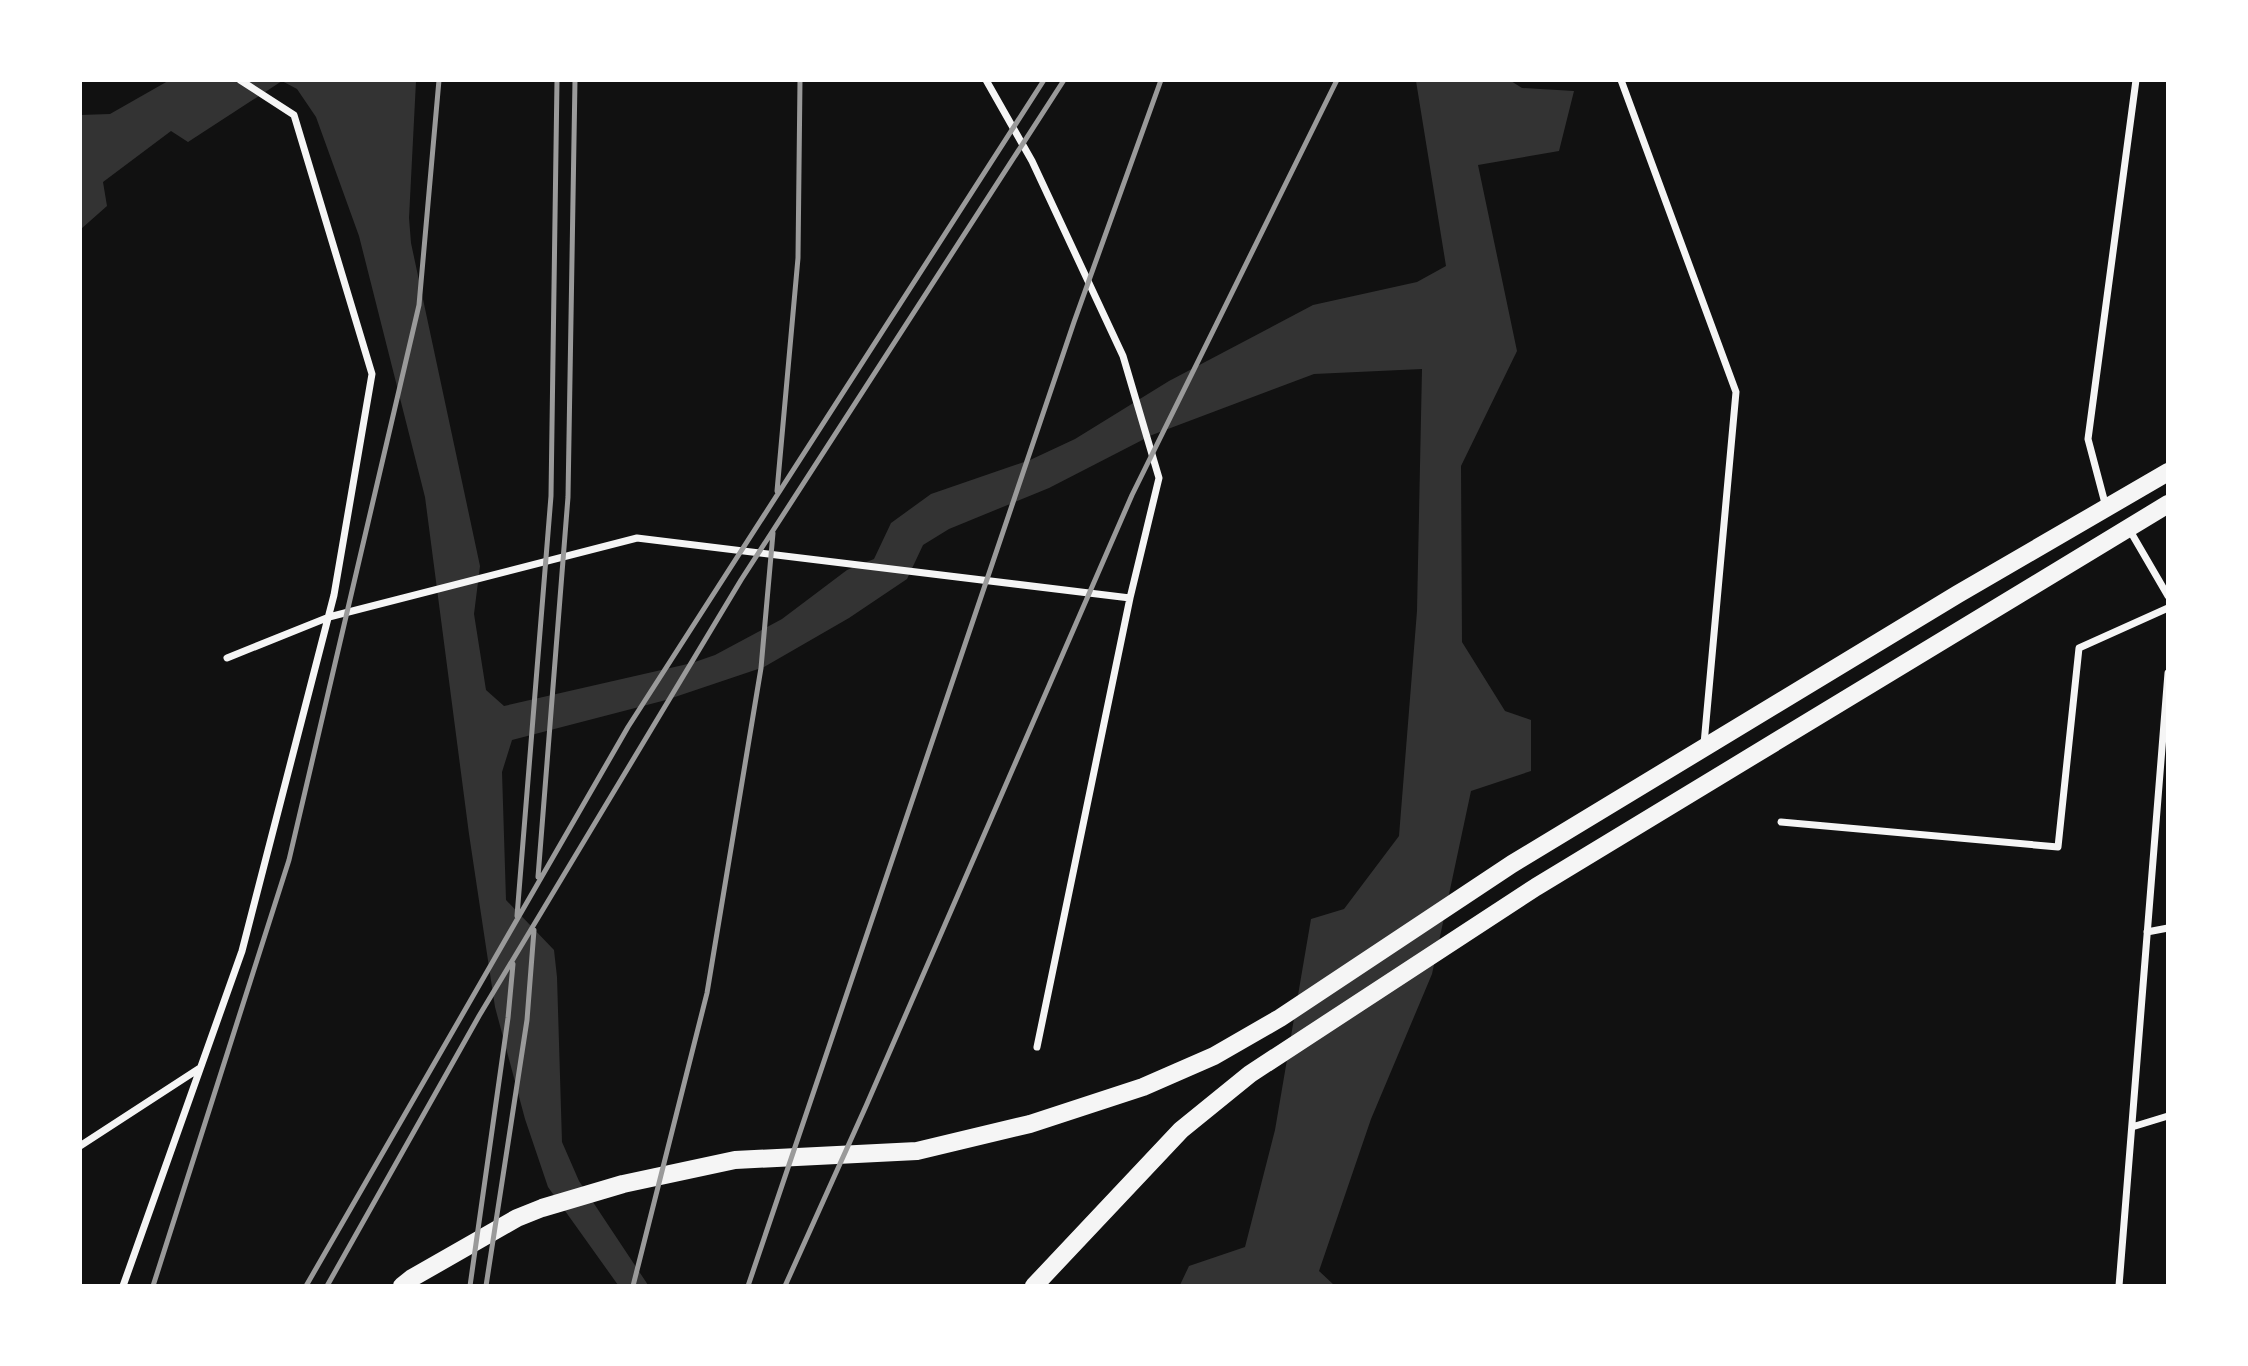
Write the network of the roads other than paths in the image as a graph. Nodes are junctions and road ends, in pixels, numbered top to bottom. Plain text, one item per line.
1 (240, 80) edge
2 (986, 80) edge
3 (1621, 80) edge
4 (2136, 80) edge
5 (2168, 472) edge
6 (2168, 504) edge
7 (2106, 508) junction
8 (2129, 528) junction
9 (2168, 596) edge
10 (1130, 598) junction
11 (2168, 608) edge
12 (329, 617) junction
13 (227, 657) dead end
14 (2168, 673) edge
15 (1703, 748) junction
16 (1781, 822) dead end
17 (2168, 928) edge
18 (2147, 932) junction
19 (1037, 1047) dead end
20 (200, 1068) junction
21 (2168, 1116) edge
22 (2132, 1127) junction
23 (80, 1146) edge
24 (407, 1282) edge
25 (123, 1286) edge
26 (1034, 1286) edge
27 (2119, 1286) edge

1 - 12 street
2 - 10 street
3 - 15 street
4 - 7 street
5 - 7 main road
6 - 8 main road
7 - 15 main road
8 - 9 street
8 - 26 main road
10 - 12 street
10 - 19 street
11 - 16 street
12 - 13 street
12 - 20 street
14 - 18 street
15 - 24 main road
17 - 18 street
18 - 22 street
20 - 23 street
20 - 25 street
21 - 22 street
22 - 27 street

